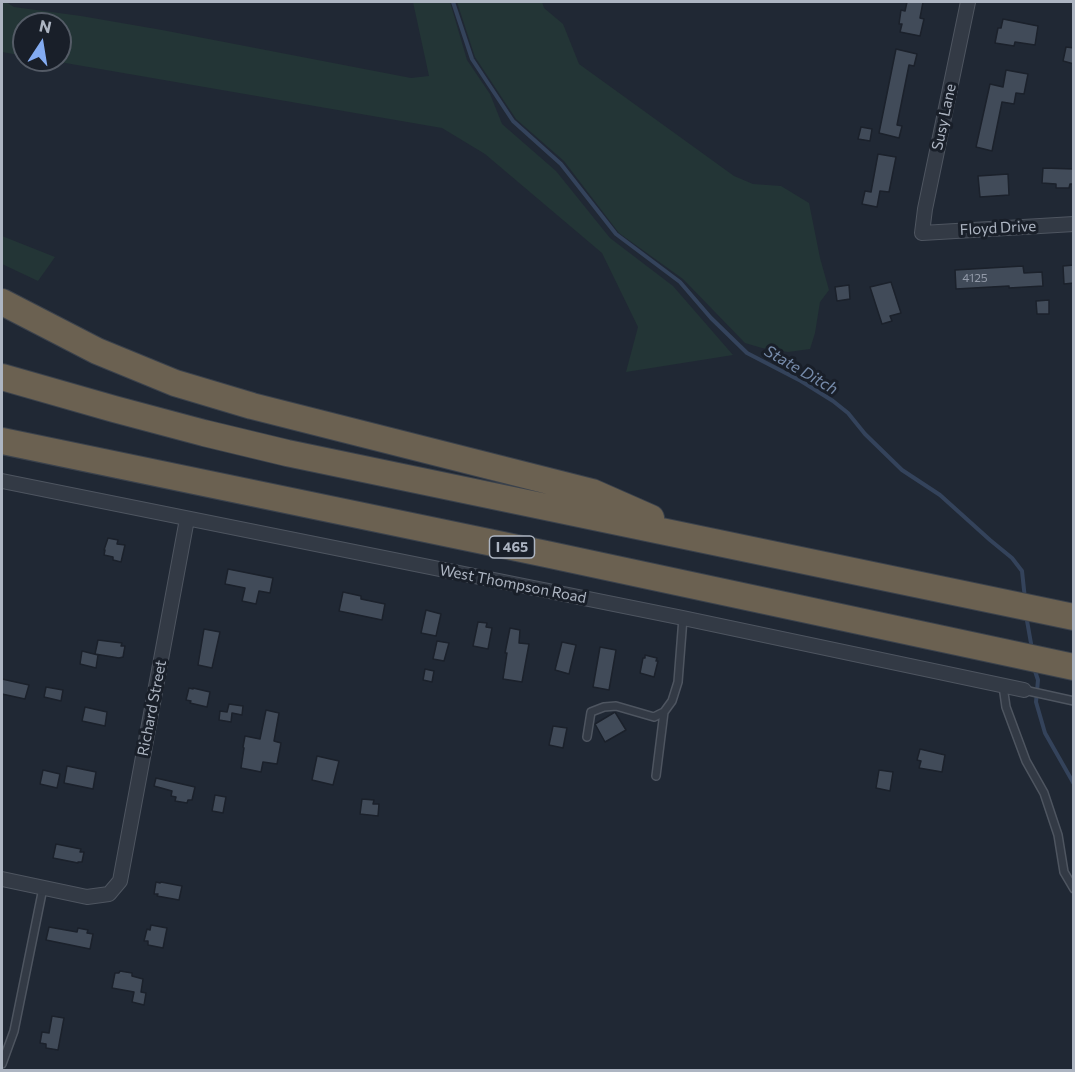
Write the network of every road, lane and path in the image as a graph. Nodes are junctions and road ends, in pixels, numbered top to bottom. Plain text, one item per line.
1 (968, 2) edge
2 (1074, 224) edge
3 (922, 232) joint
4 (2, 302) edge
5 (2, 377) edge
6 (7, 441) edge
7 (2, 481) edge
8 (188, 519) junction
9 (700, 540) junction
10 (1067, 616) edge
11 (684, 618) junction
12 (1072, 667) edge
13 (1003, 686) junction
14 (1024, 690) joint
15 (1074, 701) edge
16 (664, 712) junction
17 (587, 737) dead end
18 (656, 776) dead end
19 (2, 879) edge
20 (43, 888) junction
21 (1074, 889) edge
22 (2, 1064) edge

1 - 3 street, Susy Lane
2 - 3 street, Floyd Drive
4 - 9 highway
5 - 9 highway
6 - 12 highway, I 465
7 - 8 street, West Thompson Road
8 - 11 street, West Thompson Road
8 - 20 street, Richard Street
9 - 10 highway
11 - 13 street, West Thompson Road
11 - 16 lane
13 - 14 street, West Thompson Road
13 - 21 lane
14 - 15 lane
16 - 17 lane
16 - 18 lane
19 - 20 street
20 - 22 lane

